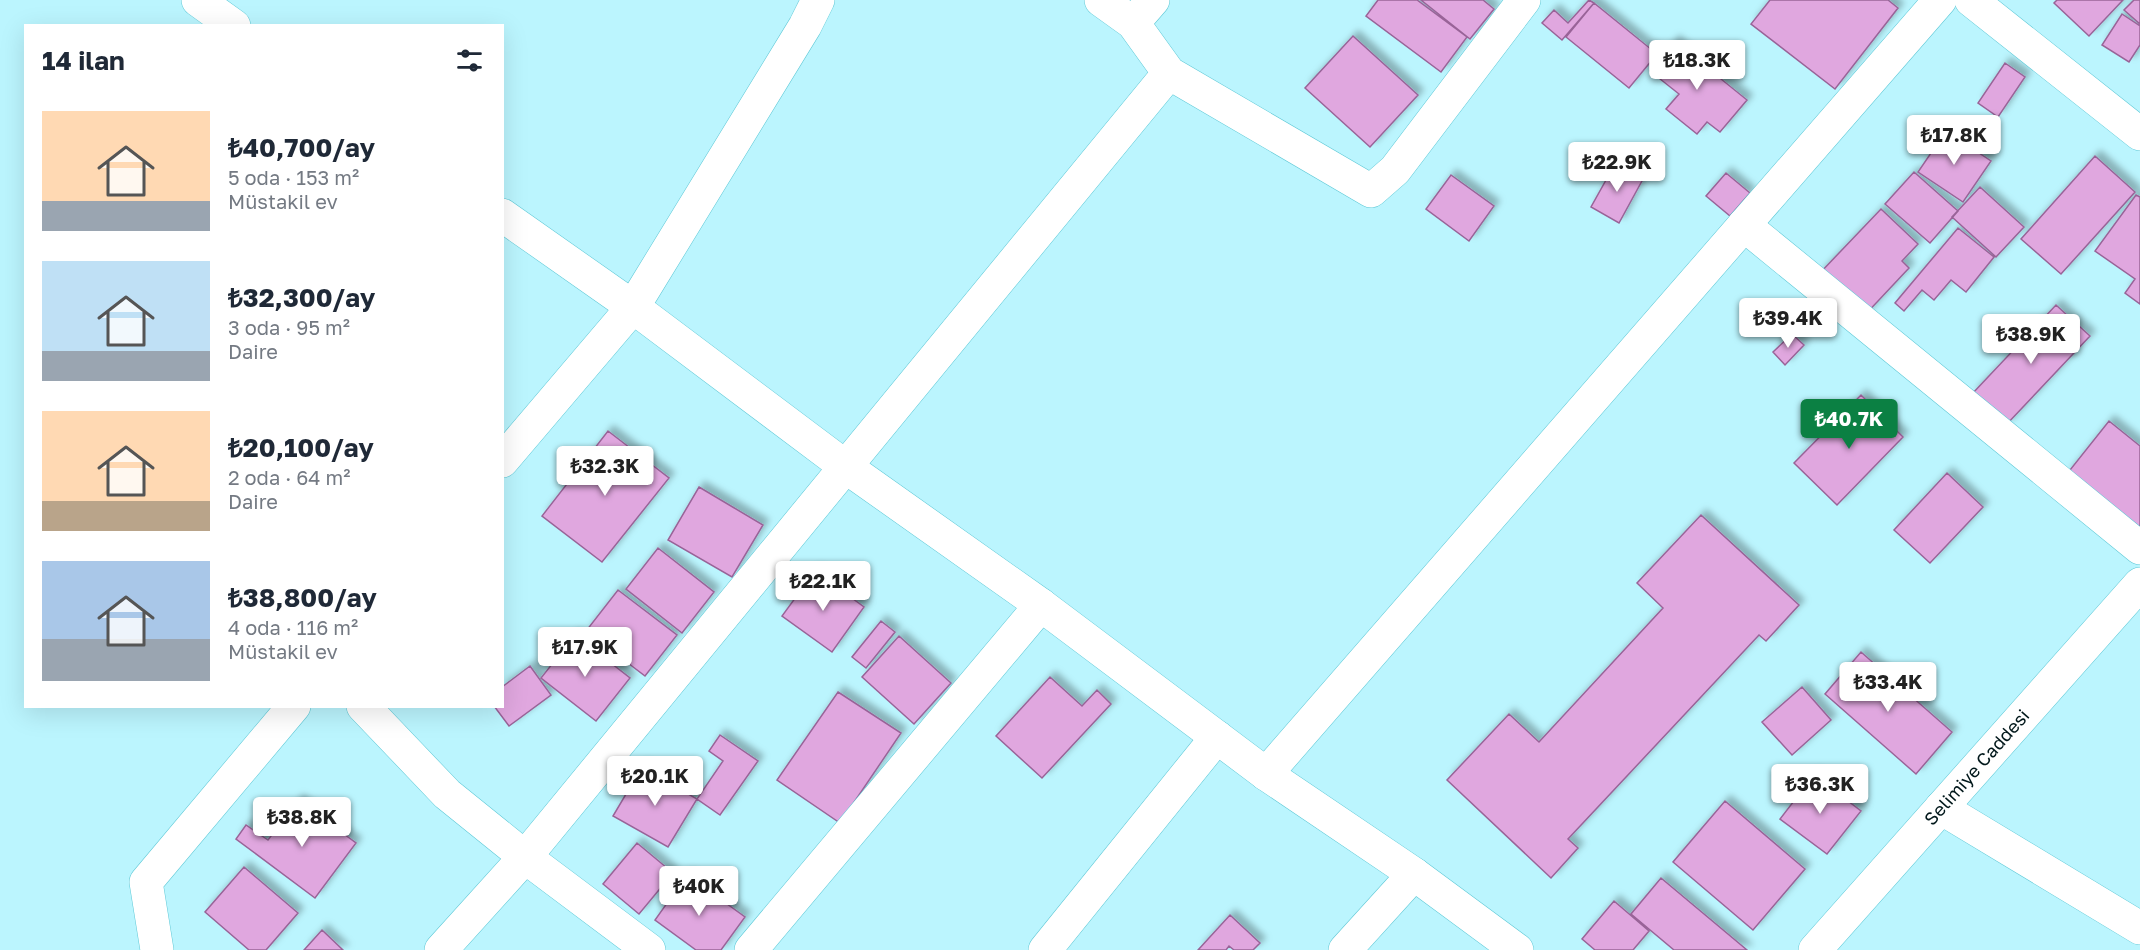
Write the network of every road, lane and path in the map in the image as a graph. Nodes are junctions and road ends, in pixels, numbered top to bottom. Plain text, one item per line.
1 (198, 0) edge
2 (818, 0) edge
3 (1101, 0) edge
4 (1524, 0) edge
5 (1940, 0) edge
6 (1971, 0) edge
7 (1143, 12) edge
8 (231, 24) edge
9 (1169, 73) junction
10 (2140, 134) edge
11 (504, 216) edge
12 (1744, 225) junction
13 (633, 307) junction
14 (504, 459) edge
15 (846, 467) junction
16 (2140, 548) edge
17 (2140, 584) edge
18 (1041, 605) junction
19 (292, 708) edge
20 (365, 708) edge
21 (1217, 737) junction
22 (1266, 774) junction
23 (1941, 808) junction
24 (525, 857) junction
25 (1414, 874) junction
26 (2140, 928) edge
27 (157, 950) edge
28 (441, 950) edge
29 (650, 950) edge
30 (752, 950) edge
31 (1046, 950) edge
32 (1345, 950) edge
33 (1517, 950) edge
34 (1815, 950) edge

1 - 8 street
2 - 13 street
3 - 7 street
4 - 9 street
5 - 12 street
6 - 10 street
7 - 9 street
9 - 15 street
11 - 13 street
12 - 16 street
12 - 22 street
13 - 14 street
13 - 15 street
15 - 18 street
15 - 24 street
17 - 23 street, Selimiye Caddesi
18 - 21 street
18 - 30 street
19 - 27 street
20 - 24 street
21 - 22 street
21 - 31 street
22 - 25 street
23 - 26 street
23 - 34 street, Selimiye Caddesi
24 - 28 street
24 - 29 street
25 - 32 street
25 - 33 street

